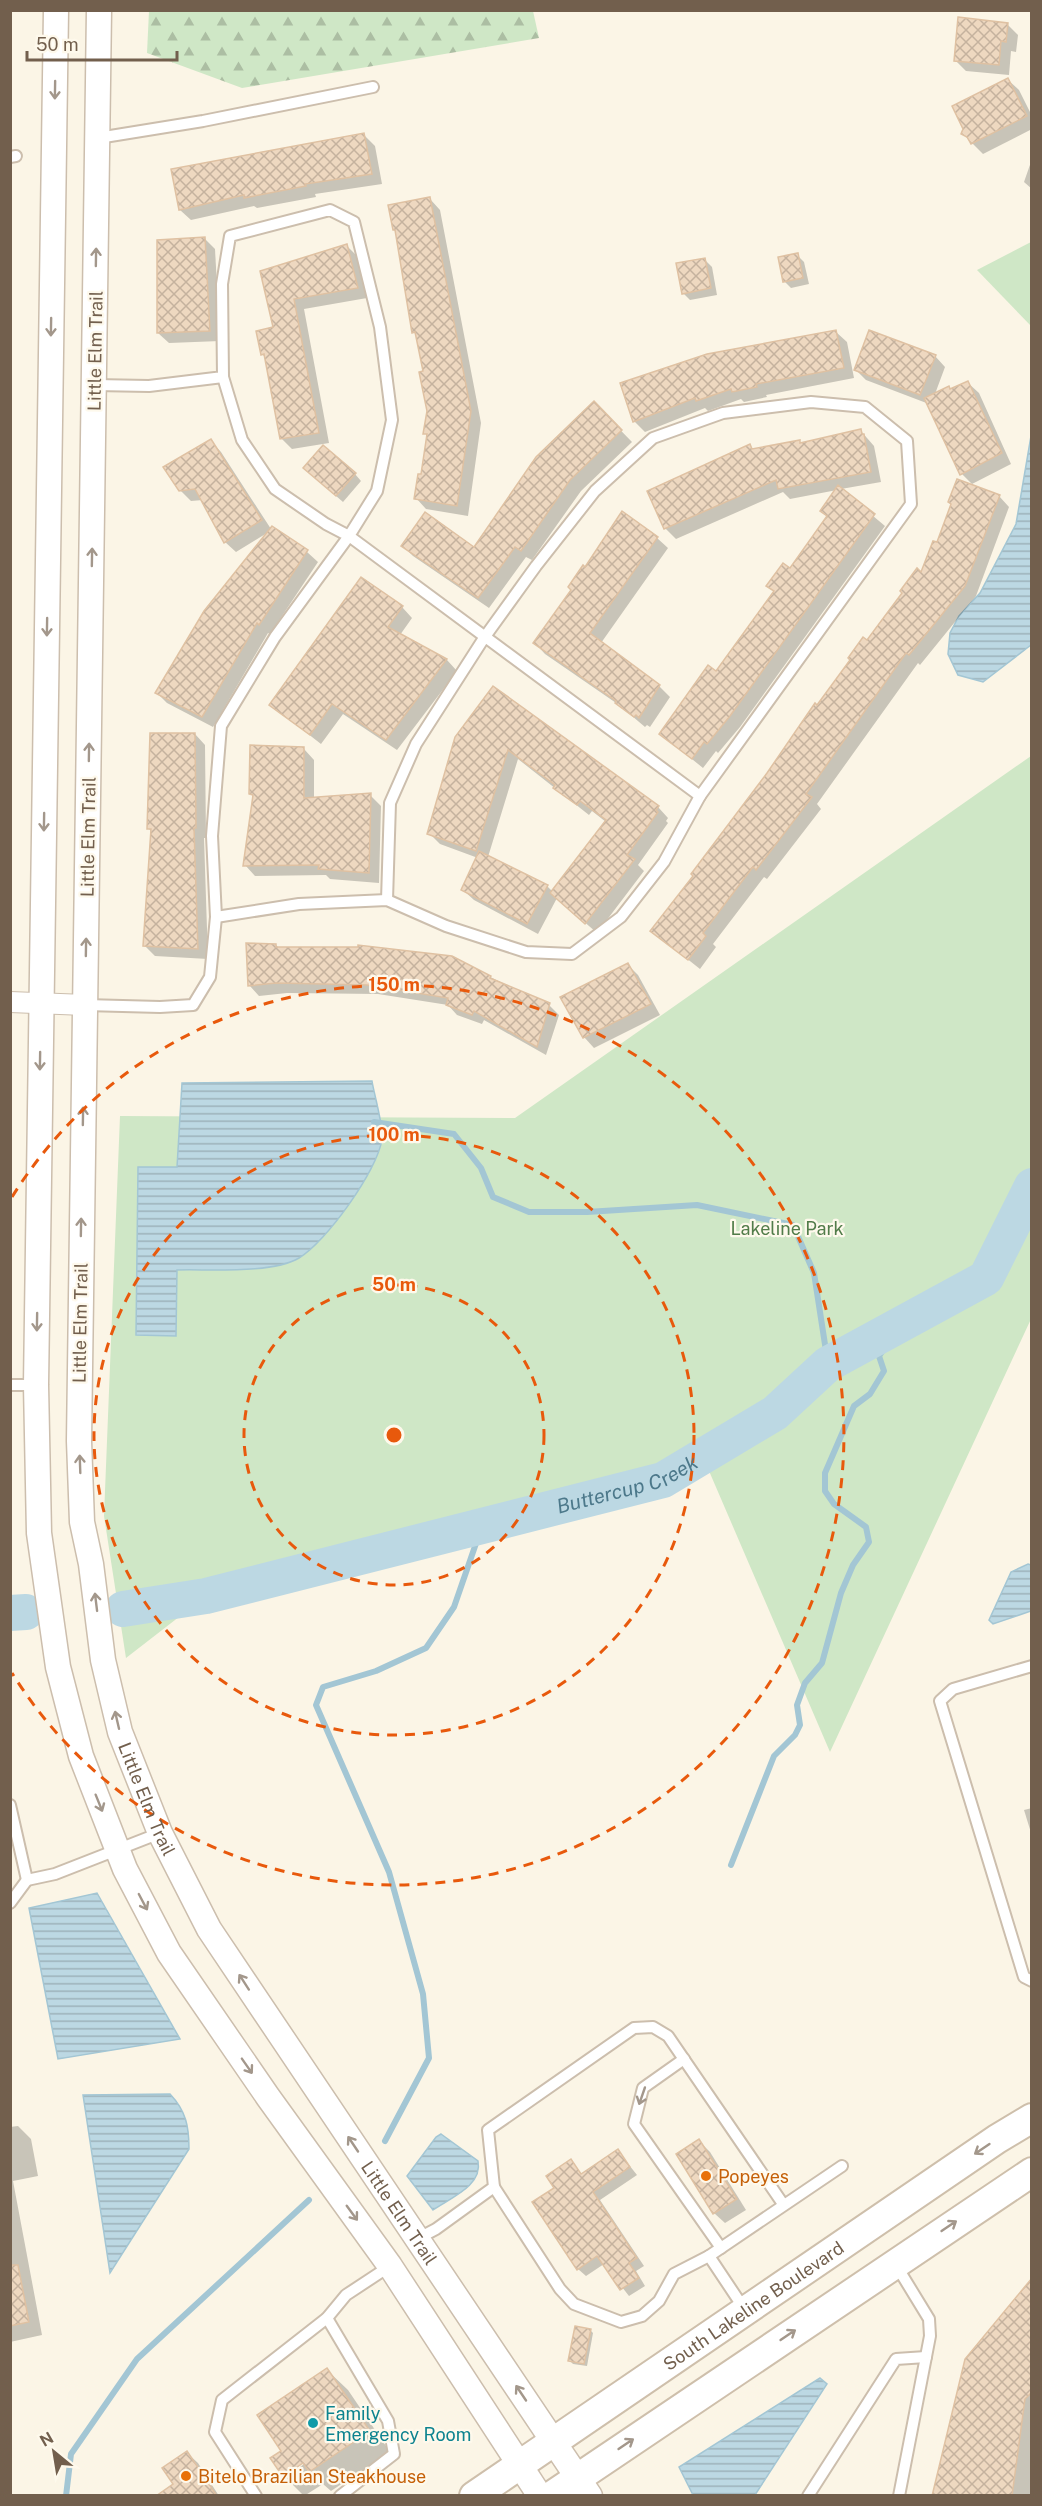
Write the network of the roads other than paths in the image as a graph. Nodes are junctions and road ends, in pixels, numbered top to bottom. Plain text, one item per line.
1 (56, 10) edge
2 (99, 10) edge
3 (373, 87) dead end
4 (97, 138) junction
5 (223, 377) junction
6 (95, 386) junction
7 (349, 536) junction
8 (484, 638) junction
9 (700, 796) junction
10 (387, 900) junction
11 (216, 917) junction
12 (10, 1002) edge
13 (41, 1002) junction
14 (85, 1005) junction
15 (10, 1385) edge
16 (36, 1385) junction
17 (1032, 1666) edge
18 (10, 1805) edge
19 (160, 1833) junction
20 (117, 1849) junction
21 (27, 1880) junction
22 (10, 1903) edge
23 (1032, 1981) edge
24 (684, 2059) junction
25 (1032, 2118) edge
26 (842, 2166) dead end
27 (1032, 2172) edge
28 (494, 2187) junction
29 (783, 2204) junction
30 (417, 2239) junction
31 (721, 2248) junction
32 (709, 2256) junction
33 (894, 2263) junction
34 (390, 2266) junction
35 (745, 2311) junction
36 (327, 2318) junction
37 (926, 2357) junction
38 (554, 2441) junction
39 (520, 2465) junction
40 (584, 2486) edge
41 (256, 2496) edge
42 (340, 2496) edge
43 (474, 2496) edge
44 (540, 2496) edge
45 (551, 2496) edge
46 (808, 2496) edge
47 (899, 2496) edge

1 -> 13 street, Little Elm Trail
2 - 4 street, Little Elm Trail
3 - 4 lane
6 -> 4 street, Little Elm Trail
5 - 6 lane
5 - 7 lane
5 - 7 lane
14 -> 6 street, Little Elm Trail
7 - 8 lane
7 - 11 lane
8 - 9 lane
8 - 9 lane
8 - 10 lane
9 - 10 lane
10 - 11 lane
11 - 14 lane
12 - 13 street
13 - 14 street
13 -> 16 street, Little Elm Trail
19 -> 14 street, Little Elm Trail
15 - 16 lane
16 -> 20 street, Little Elm Trail
17 - 23 lane
18 - 21 lane
19 - 20 lane
30 -> 19 street, Little Elm Trail
20 - 21 lane
20 -> 34 street, Little Elm Trail
21 - 22 lane
24 - 28 lane
24 - 29 lane
24 -> 31 lane
25 -> 35 main road, South Lakeline Boulevard
26 - 29 lane
33 -> 27 main road
28 - 30 lane
28 - 32 lane
29 - 31 lane
38 -> 30 street, Little Elm Trail
31 - 32 lane
32 - 35 lane
33 - 37 lane
40 -> 33 main road
34 - 36 lane
34 - 39 street, Little Elm Trail
35 - 38 main road, South Lakeline Boulevard
36 - 41 lane
36 - 42 lane
37 - 46 lane
37 - 47 lane
38 - 39 main road, South Lakeline Boulevard
38 - 40 street, Little Elm Trail
39 - 43 main road, South Lakeline Boulevard
39 - 44 street, Little Elm Trail
40 - 45 main road

